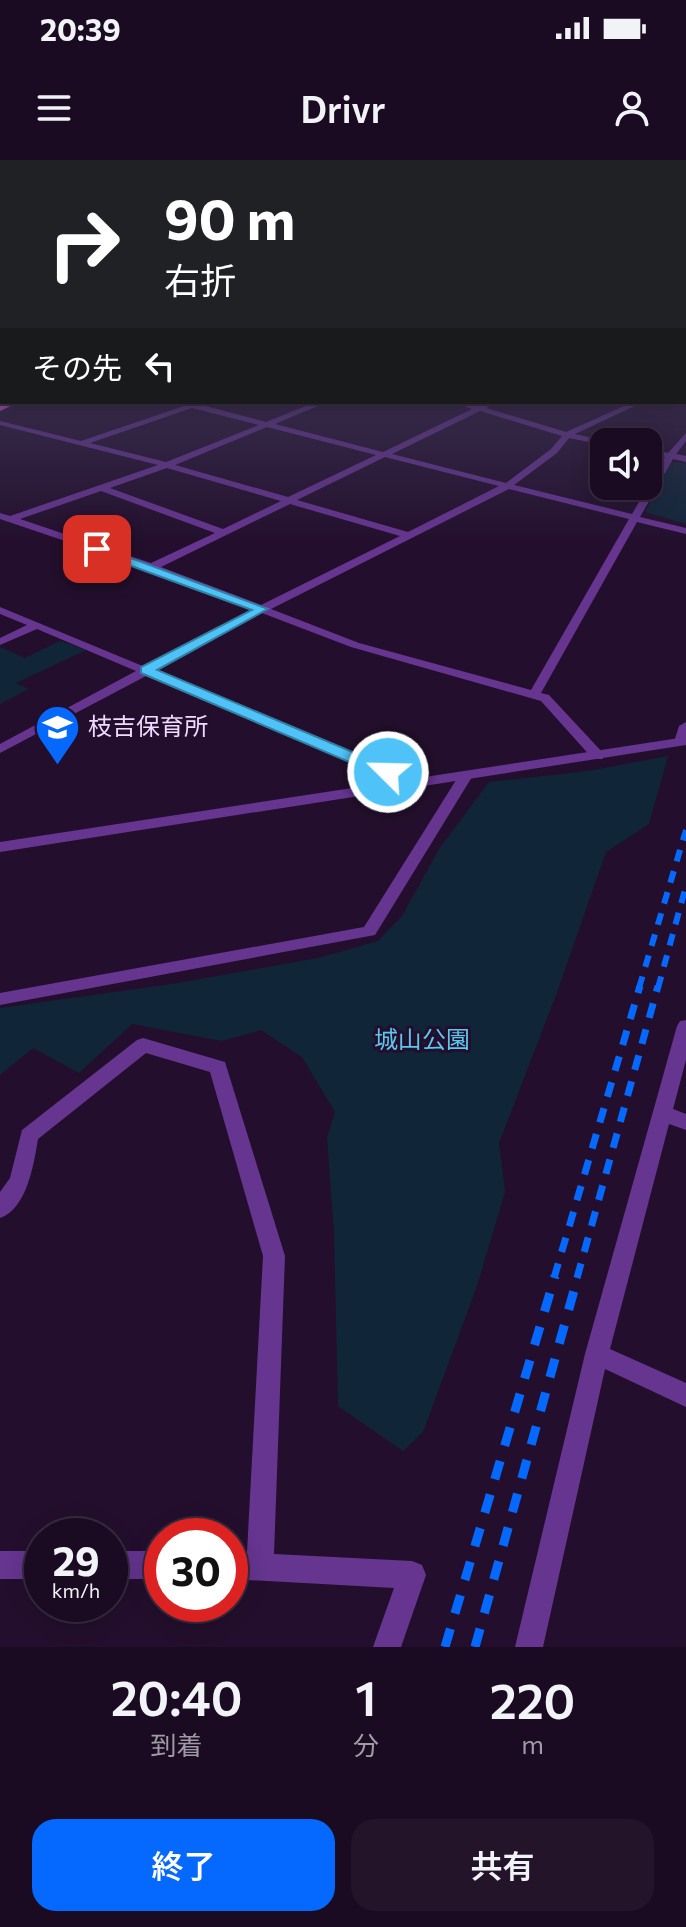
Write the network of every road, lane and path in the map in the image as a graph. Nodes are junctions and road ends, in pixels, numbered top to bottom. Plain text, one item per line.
1 (191, 406) edge
2 (194, 406) edge
3 (312, 406) edge
4 (473, 406) edge
5 (482, 406) edge
6 (629, 406) edge
7 (479, 408) junction
8 (0, 423) edge
9 (268, 425) junction
10 (567, 435) junction
11 (686, 435) edge
12 (590, 440) edge
13 (80, 444) junction
14 (382, 453) junction
15 (662, 454) edge
16 (670, 456) junction
17 (686, 459) edge
18 (167, 465) junction
19 (507, 486) junction
20 (101, 488) junction
21 (286, 500) junction
22 (634, 518) junction
23 (3, 520) edge
24 (686, 531) edge
25 (222, 532) junction
26 (407, 535) junction
27 (152, 567) junction
28 (262, 609) junction
29 (0, 610) edge
30 (37, 625) junction
31 (0, 642) edge
32 (146, 670) junction
33 (534, 695) junction
34 (686, 726) edge
35 (684, 742) edge
36 (0, 749) edge
37 (598, 756) junction
38 (465, 777) junction
39 (414, 784) junction
40 (0, 847) edge
41 (0, 999) edge
42 (686, 1026) edge
43 (663, 1113) junction
44 (686, 1122) edge
45 (0, 1209) edge
46 (597, 1354) junction
47 (686, 1395) edge
48 (0, 1565) edge
49 (24, 1565) edge
50 (248, 1565) edge
51 (260, 1565) junction
52 (387, 1647) edge
53 (529, 1647) edge

1 - 13 street
2 - 9 street
3 - 9 street
4 - 7 street
5 - 7 street
6 - 10 street
7 - 10 street
7 - 14 street
8 - 13 street
9 - 14 street
9 - 18 street
10 - 12 street
10 - 19 street
11 - 16 street
13 - 18 street
14 - 19 street
14 - 21 street
15 - 16 street
16 - 17 street
16 - 22 street
18 - 20 street
18 - 21 street
19 - 22 street
19 - 26 street
20 - 23 street
20 - 25 street
21 - 25 street
21 - 26 street
22 - 24 street
22 - 33 street
23 - 27 street
25 - 27 street
26 - 28 street
27 - 28 street
28 - 32 street
28 - 33 street
29 - 30 street
30 - 31 street
30 - 32 street
32 - 36 street
32 - 39 street
33 - 37 street
34 - 35 street
35 - 37 street
37 - 38 street
38 - 39 street
38 - 41 street
39 - 40 street
42 - 43 street
43 - 44 street
43 - 46 street
45 - 51 street
46 - 47 street
46 - 53 street
48 - 49 street
50 - 51 street
51 - 52 street

